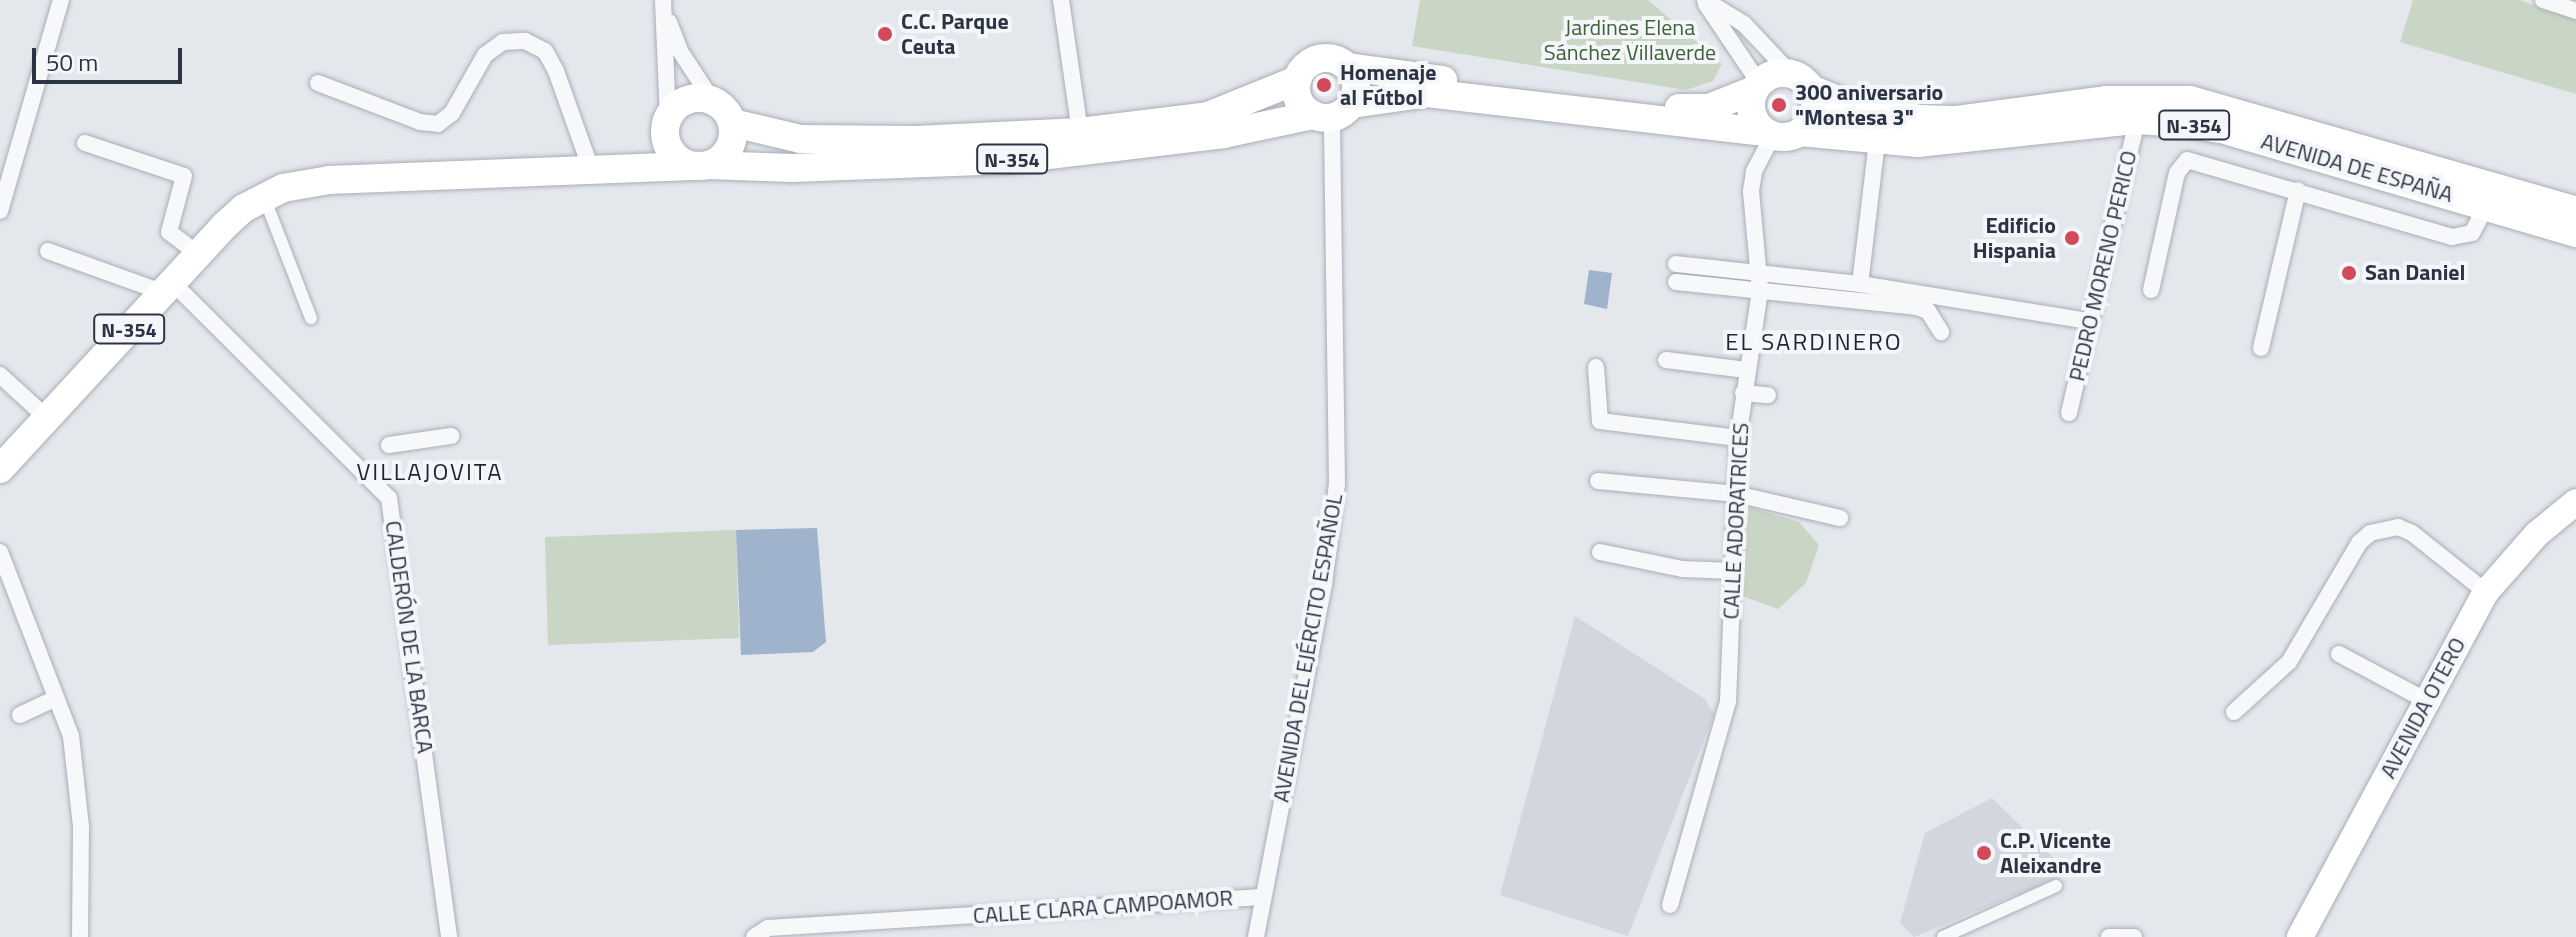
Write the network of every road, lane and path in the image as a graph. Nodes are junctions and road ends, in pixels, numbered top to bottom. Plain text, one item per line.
1 (61, 0) edge
2 (663, 0) edge
3 (1061, 0) edge
4 (1703, 0) edge
5 (2543, 0) edge
6 (2576, 11) edge
7 (1348, 67) junction
8 (1297, 80) junction
9 (1800, 81) junction
10 (318, 83) dead end
11 (1756, 87) junction
12 (712, 100) junction
13 (1332, 112) junction
14 (2137, 120) junction
15 (667, 122) junction
16 (733, 123) junction
17 (1080, 132) junction
18 (1779, 133) junction
19 (1877, 142) junction
20 (85, 143) dead end
21 (703, 165) junction
22 (592, 172) junction
23 (2298, 190) junction
24 (264, 197) junction
25 (2487, 205) junction
26 (0, 211) edge
27 (2576, 211) edge
28 (2576, 233) edge
29 (48, 251) dead end
30 (198, 254) junction
31 (1676, 264) dead end
32 (1760, 271) junction
33 (1676, 282) dead end
34 (1860, 284) junction
35 (167, 287) junction
36 (1760, 290) junction
37 (2151, 290) dead end
38 (311, 318) dead end
39 (2089, 321) junction
40 (1941, 332) dead end
41 (2261, 348) dead end
42 (1666, 360) dead end
43 (1596, 367) dead end
44 (1746, 370) junction
45 (0, 375) edge
46 (1743, 393) junction
47 (1768, 395) dead end
48 (2069, 413) dead end
49 (47, 418) junction
50 (451, 436) dead end
51 (1738, 438) junction
52 (389, 445) dead end
53 (0, 469) edge
54 (1598, 481) dead end
55 (1736, 494) junction
56 (2576, 502) edge
57 (1840, 518) dead end
58 (0, 552) edge
59 (1600, 552) dead end
60 (1733, 571) junction
61 (2486, 592) junction
62 (2339, 654) dead end
63 (56, 698) junction
64 (2427, 701) junction
65 (2234, 712) dead end
66 (20, 715) dead end
67 (2056, 886) dead end
68 (1263, 897) junction
69 (1670, 905) dead end
70 (80, 937) edge
71 (449, 937) edge
72 (754, 937) edge
73 (1256, 937) edge
74 (1943, 937) edge
75 (2109, 937) edge
76 (2134, 937) edge
77 (2300, 937) edge

1 - 26 street
2 - 12 street
2 - 15 street
3 - 17 street
4 - 9 street, AVENIDA DE ESPAÑA
4 - 11 street, AVENIDA DE ESPAÑA
5 - 6 street
7 - 8 highway, N-354
7 - 11 highway, N-354
7 - 13 highway
8 - 13 highway
8 - 17 highway, N-354
9 - 11 highway, N-354
9 - 18 highway
9 - 27 highway, AVENIDA DE ESPAÑA / N-354
10 - 22 street
11 - 18 highway
12 - 15 highway, N-354
12 - 16 highway
13 - 18 highway, N-354
13 - 21 highway, N-354
13 - 68 street, AVENIDA DEL EJÉRCITO ESPAÑOL
14 - 19 highway, AVENIDA DE ESPAÑA / N-354
14 - 25 highway, AVENIDA DE ESPAÑA / N-354
14 - 39 street, PEDRO MORENO PERICO
15 - 21 highway
15 - 22 highway, N-354
16 - 17 highway, N-354
16 - 21 highway
18 - 19 highway, AVENIDA DE ESPAÑA / N-354
18 - 32 street, CALLE ADORATRICES
19 - 34 street
20 - 30 street
21 - 22 highway, N-354
22 - 24 highway, N-354
23 - 25 street
23 - 37 street
23 - 41 street
24 - 30 highway, N-354
24 - 38 street
25 - 28 highway, AVENIDA DE ESPAÑA / N-354
29 - 35 street
30 - 35 highway, N-354
31 - 32 street
32 - 34 street
32 - 36 street, CALLE ADORATRICES
33 - 36 street
34 - 39 street
35 - 49 highway, N-354
35 - 71 street, CALDERÓN DE LA BARCA
36 - 40 street
36 - 44 street, CALLE ADORATRICES
39 - 48 street, PEDRO MORENO PERICO
42 - 44 street
43 - 51 street
44 - 46 street, CALLE ADORATRICES
45 - 49 street
46 - 47 street
46 - 51 street, CALLE ADORATRICES
49 - 53 highway, N-354
50 - 52 street
51 - 55 street, CALLE ADORATRICES
54 - 55 street
55 - 57 street
55 - 60 street, CALLE ADORATRICES
56 - 61 main road, AVENIDA OTERO
58 - 63 street
59 - 60 street
60 - 69 street, CALLE ADORATRICES
61 - 64 main road, AVENIDA OTERO
61 - 65 street
62 - 64 street
63 - 66 street
63 - 70 street
64 - 77 main road, AVENIDA OTERO
67 - 74 street
68 - 72 street, CALLE CLARA CAMPOAMOR
68 - 73 street, AVENIDA DEL EJÉRCITO ESPAÑOL
75 - 76 street

